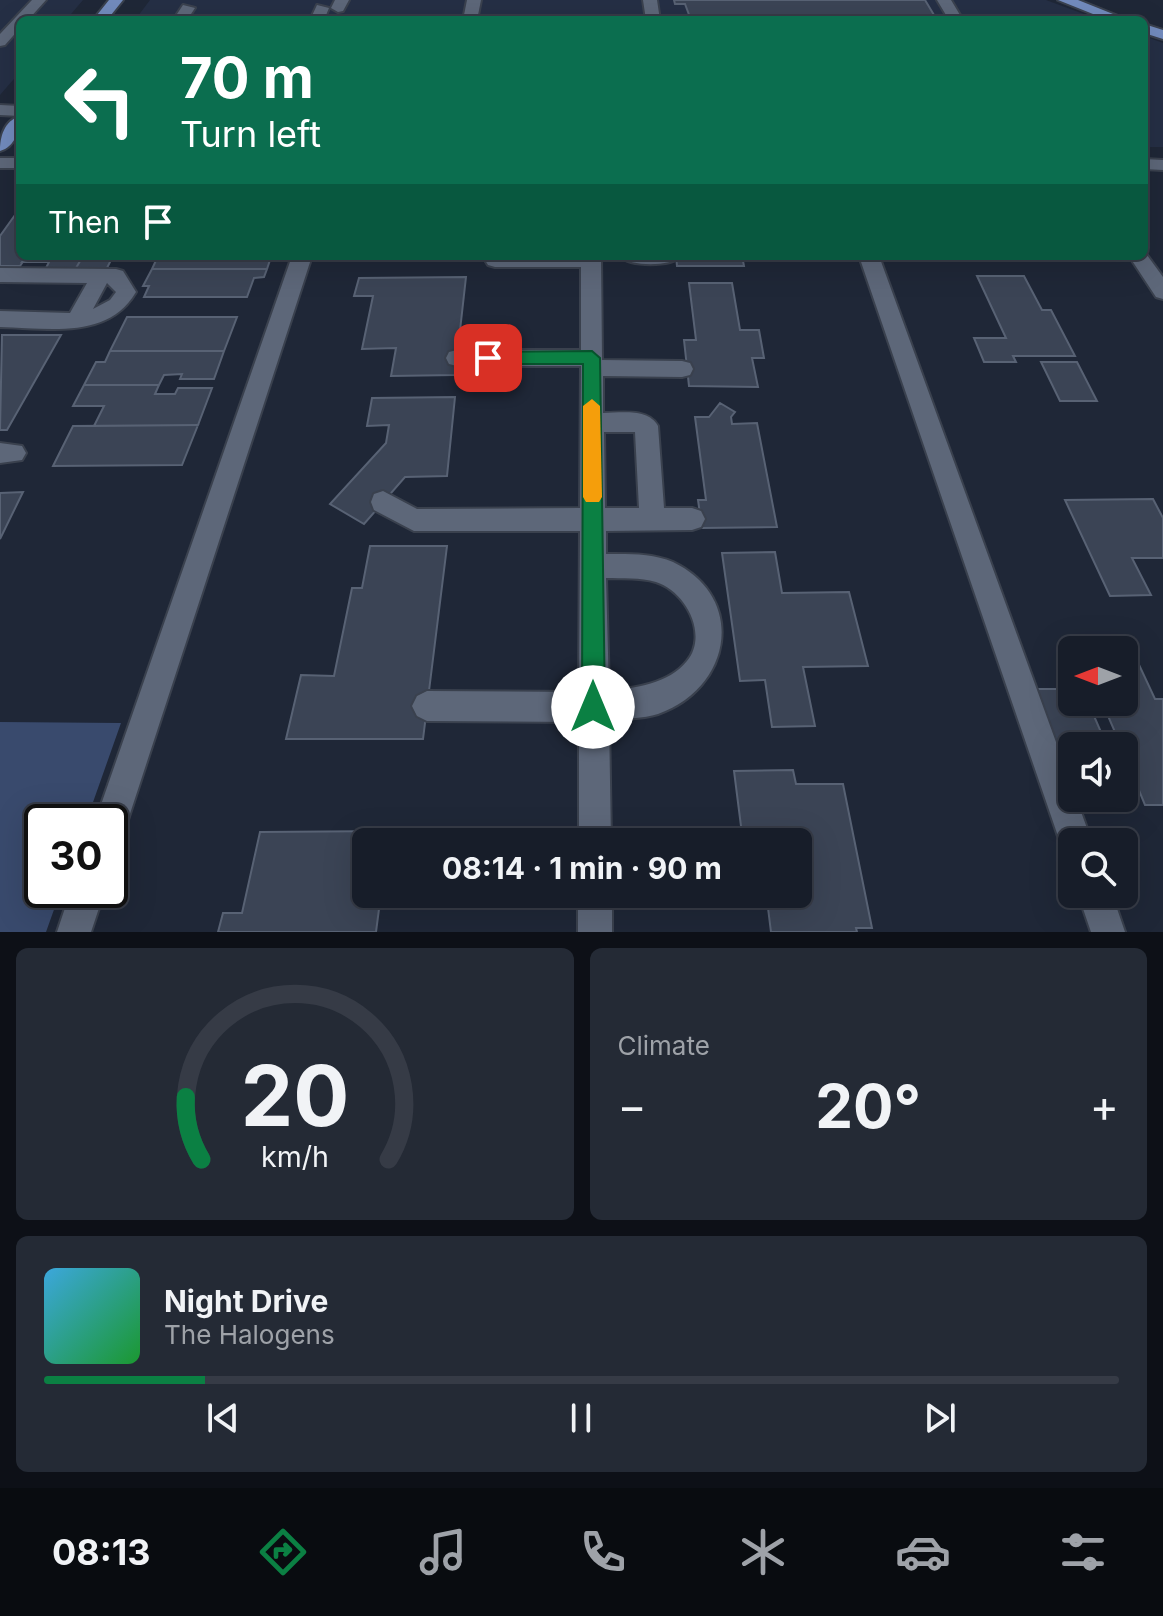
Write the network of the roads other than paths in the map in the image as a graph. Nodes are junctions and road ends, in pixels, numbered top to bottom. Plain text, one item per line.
1 (39, 0) edge
2 (116, 0) edge
3 (1065, 0) edge
4 (24, 16) edge
5 (103, 16) edge
6 (1110, 16) edge
7 (16, 24) edge
8 (0, 42) edge
9 (16, 126) edge
10 (0, 146) edge
11 (301, 260) edge
12 (591, 260) edge
13 (870, 260) edge
14 (1142, 260) edge
15 (0, 275) edge
16 (101, 276) junction
17 (1163, 292) edge
18 (0, 319) edge
19 (77, 319) junction
20 (457, 358) dead end
21 (592, 363) junction
22 (682, 369) dead end
23 (592, 422) junction
24 (383, 502) dead end
25 (593, 519) junction
26 (652, 519) junction
27 (692, 519) dead end
28 (593, 566) junction
29 (427, 706) dead end
30 (593, 707) junction
31 (117, 804) edge
32 (595, 828) edge
33 (1071, 828) edge
34 (82, 908) edge
35 (595, 908) edge
36 (1100, 908) edge
37 (74, 932) edge
38 (595, 932) edge
39 (1108, 932) edge

1 - 4 street
2 - 5 main road
3 - 6 main road
7 - 8 street
9 - 10 main road
11 - 31 street
12 - 21 street
13 - 33 street
14 - 17 street
15 - 16 street
16 - 19 street
16 - 19 street
18 - 19 street
20 - 21 street
21 - 22 street
21 - 23 street
23 - 25 street
23 - 26 street
24 - 25 street
25 - 26 street
25 - 28 street
26 - 27 street
28 - 30 street
28 - 30 street
29 - 30 street
30 - 32 street
34 - 37 street
35 - 38 street
36 - 39 street

